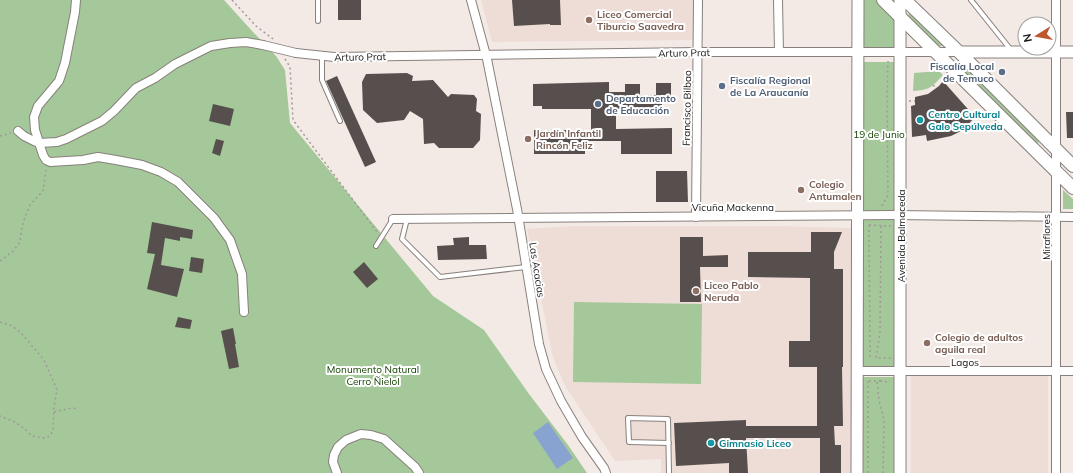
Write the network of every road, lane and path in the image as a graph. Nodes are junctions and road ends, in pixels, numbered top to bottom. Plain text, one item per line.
1 (76, 0) edge
2 (232, 0) edge
3 (318, 0) edge
4 (471, 0) edge
5 (698, 0) edge
6 (778, 0) edge
7 (858, 0) edge
8 (883, 0) edge
9 (900, 0) edge
10 (905, 0) edge
11 (971, 0) edge
12 (1056, 0) edge
13 (899, 16) junction
14 (1056, 16) edge
15 (318, 21) dead end
16 (276, 44) dead end
17 (698, 52) junction
18 (779, 52) junction
19 (858, 52) junction
20 (900, 52) junction
21 (936, 52) junction
22 (959, 52) junction
23 (1012, 52) junction
24 (1017, 52) edge
25 (1057, 52) edge
26 (1073, 52) edge
27 (486, 55) junction
28 (283, 56) dead end
29 (1055, 56) edge
30 (322, 57) junction
31 (888, 61) dead end
32 (933, 85) dead end
33 (936, 88) dead end
34 (340, 121) dead end
35 (18, 131) dead end
36 (39, 143) junction
37 (1055, 148) junction
38 (46, 160) junction
39 (1073, 166) edge
40 (1055, 171) junction
41 (1073, 188) edge
42 (882, 206) dead end
43 (901, 215) junction
44 (858, 216) junction
45 (696, 217) junction
46 (1056, 217) junction
47 (1073, 217) edge
48 (519, 218) junction
49 (394, 219) joint
50 (407, 219) junction
51 (869, 225) dead end
52 (895, 226) dead end
53 (381, 239) junction
54 (376, 246) dead end
55 (0, 261) edge
56 (526, 266) junction
57 (244, 312) dead end
58 (0, 322) edge
59 (876, 358) junction
60 (879, 358) dead end
61 (857, 371) junction
62 (1056, 371) junction
63 (1073, 371) edge
64 (901, 372) junction
65 (868, 381) dead end
66 (880, 381) dead end
67 (78, 409) dead end
68 (54, 412) junction
69 (0, 416) edge
70 (669, 442) junction
71 (337, 473) edge
72 (419, 473) edge
73 (606, 473) edge
74 (669, 473) edge
75 (857, 473) edge
76 (868, 473) edge
77 (883, 473) edge
78 (900, 473) edge
79 (1056, 473) edge

1 - 36 street
2 - 16 path
3 - 15 lane
4 - 27 street, Las Acacias
5 - 17 street, Francisco Bilbao
6 - 18 street
7 - 19 main road
8 - 13 main road
9 - 13 main road, Avenida Balmaceda
10 - 22 main road
11 - 23 lane
12 - 14 street, Miraflores
13 - 20 main road, Avenida Balmaceda
13 - 21 main road
17 - 18 street, Arturo Prat
17 - 27 street, Arturo Prat
17 - 45 street, Francisco Bilbao
18 - 19 street, Arturo Prat
19 - 20 street, Arturo Prat
19 - 44 main road
20 - 21 street, Arturo Prat
20 - 43 main road, Avenida Balmaceda
21 - 22 street, Arturo Prat
21 - 40 main road
22 - 23 main road, Arturo Prat
22 - 37 main road
23 - 24 main road, Arturo Prat
25 - 26 main road, Arturo Prat
27 - 30 street, Arturo Prat
27 - 48 street, Las Acacias
28 - 53 path
29 - 37 street, Miraflores
30 - 34 lane
30 - 36 street, Arturo Prat, bridge
31 - 42 path
32 - 33 path
35 - 36 street
36 - 38 street
37 - 39 main road
37 - 40 street, Miraflores
38 - 55 path
38 - 57 street
40 - 41 main road
40 - 46 street, Miraflores
43 - 44 street, Vicuña Mackenna
43 - 46 street, Vicuña Mackenna
43 - 64 main road, Avenida Balmaceda
44 - 45 street, Vicuña Mackenna
44 - 61 main road
45 - 48 street, Vicuña Mackenna
46 - 47 street, Vicuña Mackenna
46 - 62 street, Miraflores
48 - 50 street, Vicuña Mackenna
48 - 56 street, Las Acacias
49 - 50 street, Vicuña Mackenna
49 - 53 lane
50 - 56 lane
51 - 59 path
52 - 59 path
53 - 54 lane
56 - 73 street, Las Acacias
58 - 68 path
59 - 60 path
61 - 64 street, Lagos
61 - 75 main road
62 - 63 street, Lagos
62 - 64 street, Lagos
62 - 79 street, Miraflores
64 - 78 main road, Avenida Balmaceda
65 - 76 path
66 - 77 path
67 - 68 path
68 - 69 path
70 - 70 lane
70 - 74 lane
71 - 72 street

